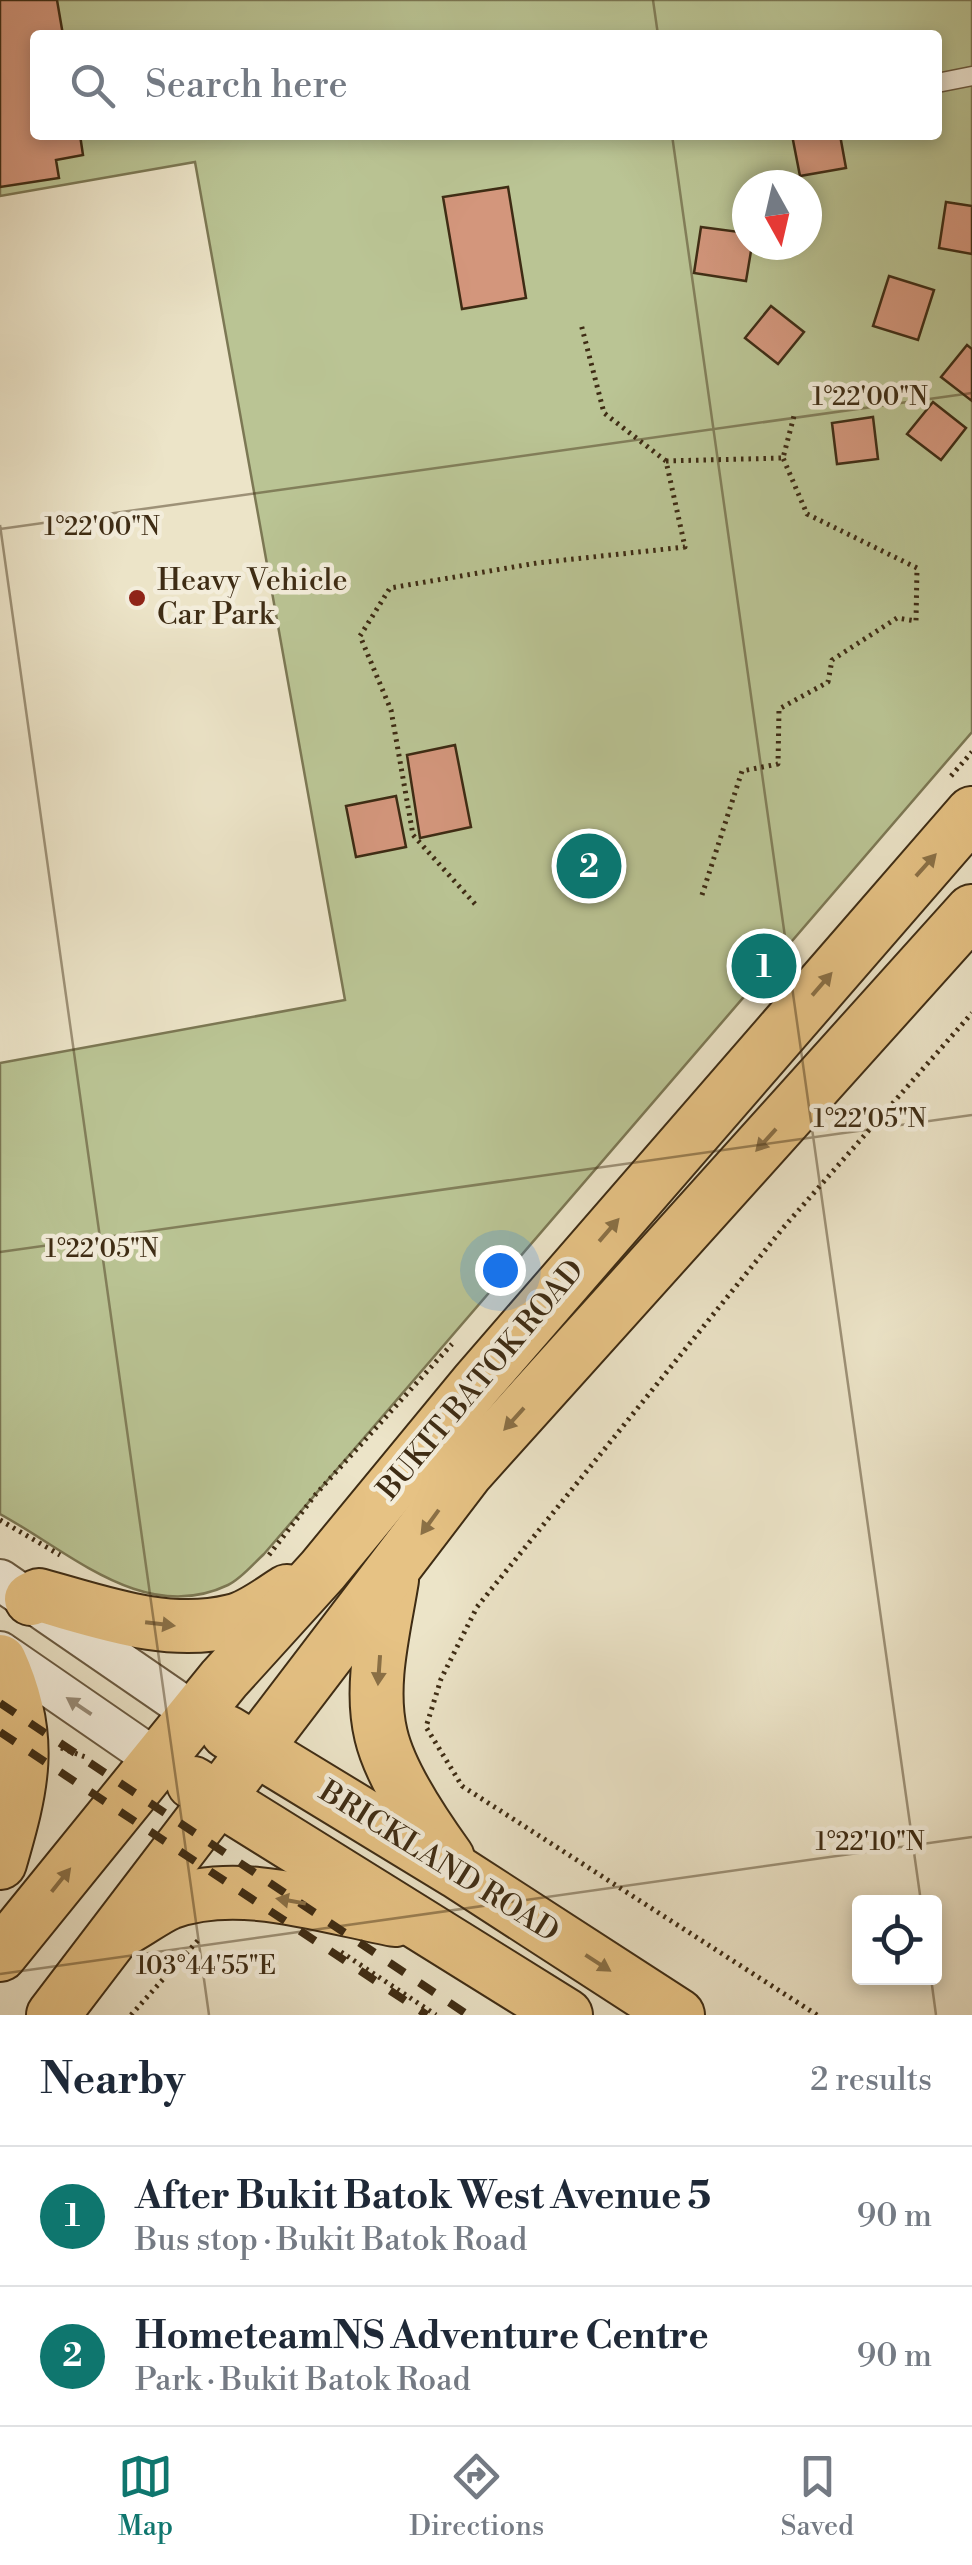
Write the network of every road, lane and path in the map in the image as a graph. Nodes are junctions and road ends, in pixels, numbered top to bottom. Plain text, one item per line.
1 (972, 76) edge
2 (942, 82) edge
3 (581, 324) dead end
4 (794, 416) dead end
5 (783, 458) junction
6 (666, 461) junction
7 (972, 752) edge
8 (959, 797) edge
9 (702, 895) dead end
10 (475, 904) dead end
11 (972, 912) edge
12 (972, 1013) edge
13 (462, 1332) dead end
14 (0, 1520) edge
15 (75, 1564) dead end
16 (262, 1564) dead end
17 (324, 1570) junction
18 (394, 1573) junction
19 (16, 1589) edge
20 (0, 1652) edge
21 (0, 1661) edge
22 (196, 1714) junction
23 (258, 1749) junction
24 (158, 1761) junction
25 (220, 1799) junction
26 (0, 1863) edge
27 (457, 1872) junction
28 (422, 1925) junction
29 (205, 1933) dead end
30 (117, 1934) junction
31 (328, 1943) dead end
32 (0, 1955) edge
33 (53, 2015) edge
34 (130, 2015) edge
35 (436, 2015) edge
36 (566, 2015) edge
37 (678, 2015) edge
38 (817, 2015) edge

1 - 2 lane
3 - 6 path
4 - 5 path
5 - 6 path
5 - 9 path
6 - 10 path
7 - 8 path
17 -> 8 main road, BUKIT BATOK ROAD
11 -> 18 main road, BUKIT BATOK ROAD
12 - 38 path
13 - 16 path
14 - 15 path
19 -> 17 main road
17 - 22 main road, BUKIT BATOK ROAD
18 - 23 main road, BUKIT BATOK ROAD
18 -> 27 main road
19 - 22 street
24 -> 20 street
21 - 26 main road
22 - 23 main road, BRICKLAND ROAD
22 - 24 main road, BUKIT BATOK ROAD
23 - 25 main road, BUKIT BATOK ROAD
23 - 27 main road, BRICKLAND ROAD
24 - 25 main road, BRICKLAND ROAD
32 -> 24 main road, BUKIT BATOK ROAD
25 - 28 main road, BRICKLAND ROAD
25 - 30 main road, BUKIT BATOK ROAD
27 -> 37 main road, BRICKLAND ROAD
28 -> 30 main road
28 - 36 main road, BRICKLAND ROAD
29 - 34 path
30 - 33 main road, BUKIT BATOK ROAD
31 - 35 path

